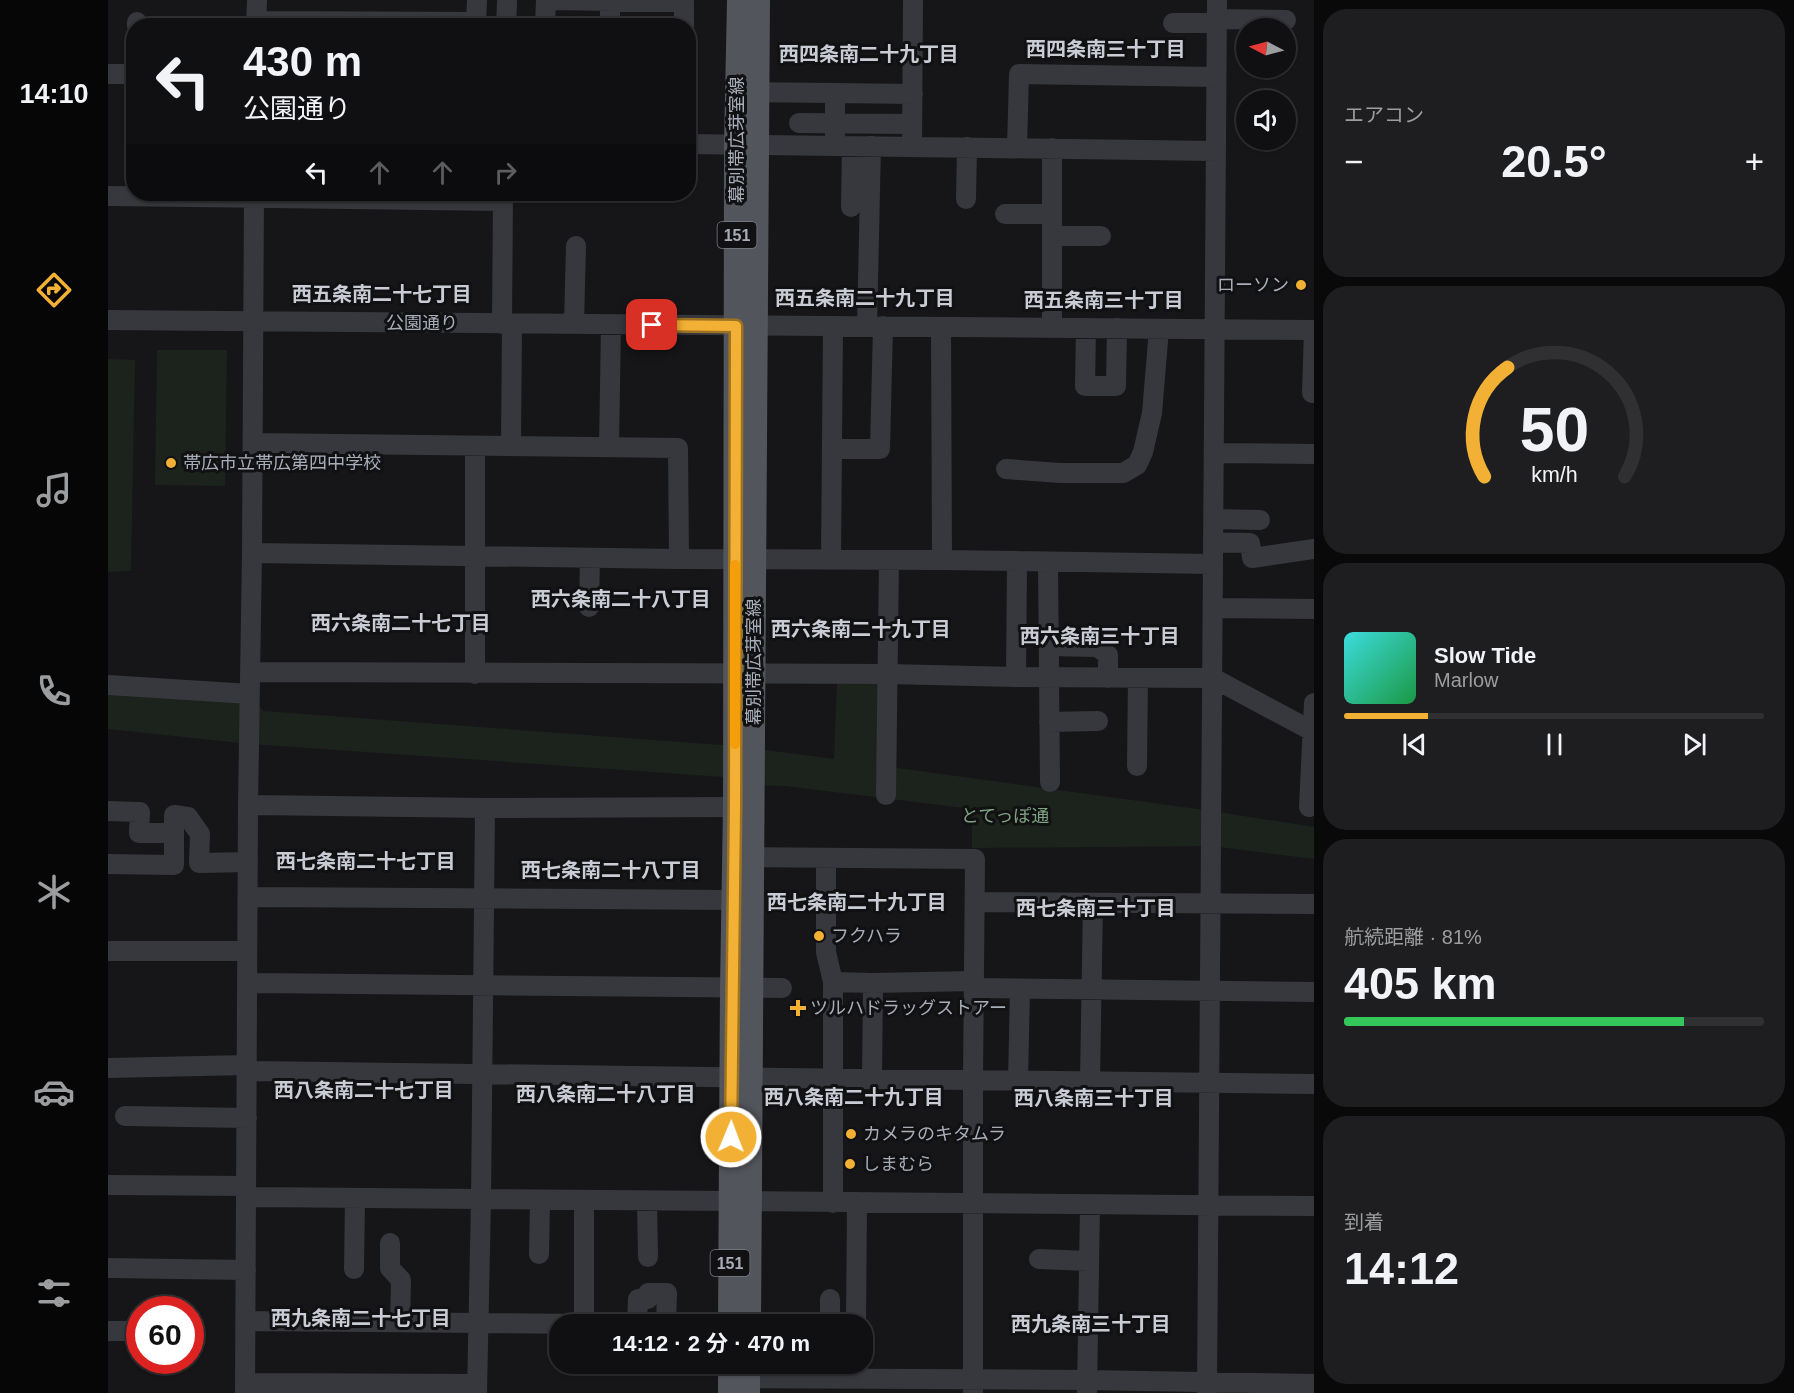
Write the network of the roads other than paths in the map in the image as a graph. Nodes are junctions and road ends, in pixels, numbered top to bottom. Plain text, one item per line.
1 (257, 0) edge
2 (477, 0) edge
3 (546, 0) edge
4 (738, 0) edge
5 (758, 0) edge
6 (913, 0) edge
7 (507, 2) dead end
8 (610, 2) junction
9 (1217, 14) edge
10 (257, 18) edge
11 (476, 18) edge
12 (506, 18) edge
13 (545, 18) edge
14 (610, 18) edge
15 (684, 18) edge
16 (1263, 18) edge
17 (1173, 23) dead end
18 (108, 74) edge
19 (126, 74) edge
20 (1216, 77) junction
21 (747, 92) junction
22 (835, 93) junction
23 (913, 94) junction
24 (799, 123) dead end
25 (835, 124) junction
26 (912, 124) junction
27 (696, 144) edge
28 (746, 145) junction
29 (853, 146) junction
30 (912, 147) junction
31 (967, 147) junction
32 (1017, 148) junction
33 (1052, 148) junction
34 (1216, 151) junction
35 (126, 195) edge
36 (108, 196) edge
37 (966, 199) dead end
38 (254, 201) edge
39 (503, 201) edge
40 (852, 207) dead end
41 (1005, 214) dead end
42 (1052, 214) junction
43 (1052, 236) junction
44 (1101, 236) dead end
45 (576, 246) dead end
46 (108, 320) edge
47 (253, 321) junction
48 (507, 324) junction
49 (574, 324) junction
50 (610, 324) junction
51 (746, 326) junction
52 (833, 326) junction
53 (875, 326) junction
54 (941, 327) junction
55 (1052, 328) junction
56 (1086, 328) junction
57 (1117, 328) junction
58 (1159, 329) junction
59 (1215, 330) junction
60 (1314, 330) edge
61 (1312, 393) dead end
62 (253, 443) junction
63 (475, 446) junction
64 (511, 446) junction
65 (609, 448) junction
66 (832, 449) junction
67 (1215, 453) junction
68 (1314, 454) edge
69 (1006, 469) dead end
70 (1214, 519) junction
71 (1260, 520) dead end
72 (1213, 542) junction
73 (1314, 549) edge
74 (252, 553) junction
75 (475, 556) junction
76 (590, 558) junction
77 (679, 559) junction
78 (745, 559) junction
79 (831, 560) junction
80 (889, 560) junction
81 (942, 560) junction
82 (1017, 561) junction
83 (1048, 562) junction
84 (1213, 564) junction
85 (589, 607) dead end
86 (1213, 608) junction
87 (1314, 609) edge
88 (1048, 646) junction
89 (250, 672) junction
90 (475, 674) junction
91 (745, 675) junction
92 (888, 675) junction
93 (1016, 677) junction
94 (1049, 677) junction
95 (1108, 678) junction
96 (1138, 678) junction
97 (1213, 678) junction
98 (108, 685) edge
99 (250, 694) junction
100 (1314, 703) edge
101 (1049, 722) junction
102 (1098, 722) dead end
103 (1313, 731) edge
104 (1137, 766) dead end
105 (1050, 782) dead end
106 (886, 795) dead end
107 (248, 805) junction
108 (735, 807) junction
109 (1309, 807) dead end
110 (485, 808) junction
111 (108, 811) edge
112 (174, 833) junction
113 (743, 857) junction
114 (826, 858) junction
115 (248, 862) junction
116 (108, 864) edge
117 (248, 897) junction
118 (484, 898) junction
119 (734, 900) junction
120 (975, 902) junction
121 (1093, 903) junction
122 (1211, 904) junction
123 (1314, 904) edge
124 (108, 951) edge
125 (248, 951) junction
126 (833, 982) junction
127 (873, 982) junction
128 (247, 983) junction
129 (974, 985) junction
130 (483, 987) junction
131 (742, 987) junction
132 (782, 988) dead end
133 (1020, 989) junction
134 (1091, 990) junction
135 (1210, 991) junction
136 (1314, 992) edge
137 (108, 1068) edge
138 (247, 1068) junction
139 (481, 1075) junction
140 (741, 1077) junction
141 (832, 1078) junction
142 (872, 1078) junction
143 (973, 1079) junction
144 (1018, 1080) junction
145 (1090, 1081) junction
146 (1209, 1082) junction
147 (1314, 1084) edge
148 (125, 1116) dead end
149 (247, 1118) junction
150 (108, 1185) edge
151 (246, 1192) junction
152 (355, 1198) junction
153 (481, 1200) junction
154 (540, 1200) junction
155 (584, 1201) junction
156 (647, 1201) junction
157 (740, 1201) junction
158 (857, 1202) junction
159 (833, 1203) junction
160 (974, 1204) junction
161 (1090, 1204) junction
162 (1209, 1204) junction
163 (1314, 1206) edge
164 (390, 1243) dead end
165 (539, 1254) dead end
166 (648, 1257) dead end
167 (1039, 1259) dead end
168 (1089, 1261) junction
169 (108, 1268) edge
170 (354, 1269) dead end
171 (246, 1270) junction
172 (830, 1299) dead end
173 (583, 1314) edge
174 (637, 1314) edge
175 (671, 1314) edge
176 (731, 1314) edge
177 (747, 1314) edge
178 (830, 1314) edge
179 (856, 1314) edge
180 (246, 1321) junction
181 (400, 1323) junction
182 (478, 1324) junction
183 (549, 1324) edge
184 (108, 1331) edge
185 (126, 1331) edge
186 (791, 1374) edge
187 (840, 1374) edge
188 (739, 1378) edge
189 (856, 1379) edge
190 (1314, 1384) edge
191 (973, 1386) edge
192 (1047, 1386) edge
193 (1087, 1386) edge
194 (245, 1388) edge
195 (477, 1388) edge
196 (1207, 1388) edge

1 - 10 street
2 - 11 street
3 - 8 street
3 - 13 street
4 - 21 main road, 幕別帯広芽室線 / 151
5 - 21 main road, 幕別帯広芽室線 / 151
6 - 23 street
7 - 12 street
8 - 14 street
8 - 15 street
9 - 16 street
9 - 17 street
9 - 20 street
18 - 19 street
20 - 32 street
20 - 34 street
21 - 22 street
21 - 28 main road, 幕別帯広芽室線 / 151
22 - 23 street
22 - 25 street
23 - 26 street
24 - 25 street
25 - 26 street
25 - 29 street
26 - 30 street
27 - 28 street
28 - 29 street
28 - 51 main road, 幕別帯広芽室線 / 151
29 - 30 street
29 - 40 street
29 - 53 street
30 - 31 street
31 - 32 street
31 - 37 street
32 - 33 street
33 - 34 street
33 - 42 street
34 - 59 street
35 - 36 street
38 - 47 street
39 - 48 street
41 - 42 street
42 - 43 street
43 - 44 street
43 - 55 street
45 - 49 street
46 - 47 street, 公園通り
47 - 48 street, 公園通り
47 - 62 street
48 - 49 street, 公園通り
48 - 64 street
49 - 50 street, 公園通り
50 - 51 street, 公園通り
50 - 65 street
51 - 52 street, 公園通り
51 - 78 main road, 幕別帯広芽室線 / 151
52 - 53 street, 公園通り
52 - 66 street
53 - 54 street, 公園通り
53 - 66 street
54 - 55 street, 公園通り
54 - 81 street
55 - 56 street, 公園通り
56 - 57 street, 公園通り
56 - 57 street
57 - 58 street, 公園通り
58 - 59 street, 公園通り
58 - 69 street
59 - 60 street, 公園通り
59 - 67 street
60 - 61 street
62 - 63 street
62 - 74 street
63 - 64 street
63 - 75 street
64 - 65 street
65 - 77 street
66 - 79 street
67 - 68 street
67 - 70 street
70 - 71 street
70 - 72 street
72 - 73 street
72 - 84 street
74 - 75 street
74 - 89 street
75 - 76 street
75 - 90 street
76 - 77 street
76 - 85 street
77 - 78 street
78 - 79 street
78 - 91 main road, 幕別帯広芽室線 / 151
79 - 80 street
80 - 81 street
80 - 92 street
81 - 82 street
82 - 83 street
82 - 93 street
83 - 84 street
83 - 88 street
84 - 86 street
86 - 87 street
86 - 97 street
88 - 94 street
88 - 95 street
89 - 90 street
89 - 99 street
90 - 91 street
91 - 92 street
91 - 108 main road, 幕別帯広芽室線 / 151
91 - 113 main road, 幕別帯広芽室線 / 151
92 - 93 street
92 - 106 street
93 - 94 street
94 - 95 street
94 - 101 street
95 - 96 street
96 - 97 street
96 - 104 street
97 - 103 street
97 - 122 street
98 - 99 street
99 - 107 street
100 - 103 street
101 - 102 street
101 - 105 street
103 - 109 street
107 - 110 street
107 - 115 street
108 - 110 street
108 - 113 main road, 幕別帯広芽室線 / 151
110 - 118 street
111 - 112 street
112 - 115 street
112 - 116 street
113 - 114 street
113 - 119 main road, 幕別帯広芽室線 / 151
113 - 131 main road, 幕別帯広芽室線 / 151
114 - 120 street
114 - 126 street
115 - 117 street
117 - 118 street
117 - 125 street
118 - 119 street
118 - 130 street
119 - 131 main road, 幕別帯広芽室線 / 151
120 - 121 street
120 - 129 street
121 - 122 street
121 - 134 street
122 - 123 street
122 - 135 street
124 - 125 street
125 - 128 street
126 - 127 street
126 - 141 street
127 - 129 street
127 - 142 street
128 - 130 street
128 - 138 street
129 - 133 street
129 - 143 street
130 - 131 street
130 - 139 street
131 - 132 street
131 - 140 main road, 幕別帯広芽室線 / 151
133 - 134 street
133 - 144 street
134 - 135 street
134 - 145 street
135 - 136 street
135 - 146 street
137 - 138 street
138 - 139 street
138 - 149 street
139 - 140 street
139 - 153 street
140 - 141 street
140 - 157 main road, 幕別帯広芽室線 / 151
141 - 142 street
141 - 159 street
142 - 143 street
143 - 144 street
143 - 160 street
144 - 145 street
145 - 146 street
146 - 147 street
146 - 162 street
148 - 149 street
149 - 151 street
150 - 151 street
151 - 152 street
151 - 171 street
152 - 153 street
152 - 170 street
153 - 154 street
153 - 182 street
154 - 155 street
154 - 165 street
155 - 156 street
155 - 173 street
156 - 157 street
156 - 166 street
157 - 159 street
157 - 176 main road, 幕別帯広芽室線 / 151
157 - 177 main road, 幕別帯広芽室線 / 151
158 - 159 street
158 - 160 street
158 - 179 street
160 - 161 street
160 - 191 street
161 - 162 street
161 - 168 street
162 - 163 street
162 - 196 street
164 - 181 street
167 - 168 street
168 - 193 street
169 - 171 street
171 - 180 street
172 - 178 street
174 - 175 street
180 - 181 street
180 - 194 street
181 - 182 street
182 - 183 street
182 - 195 street
184 - 185 street
186 - 188 street
187 - 189 street
189 - 191 street
190 - 196 street
191 - 192 street
192 - 193 street
193 - 196 street
194 - 195 street

